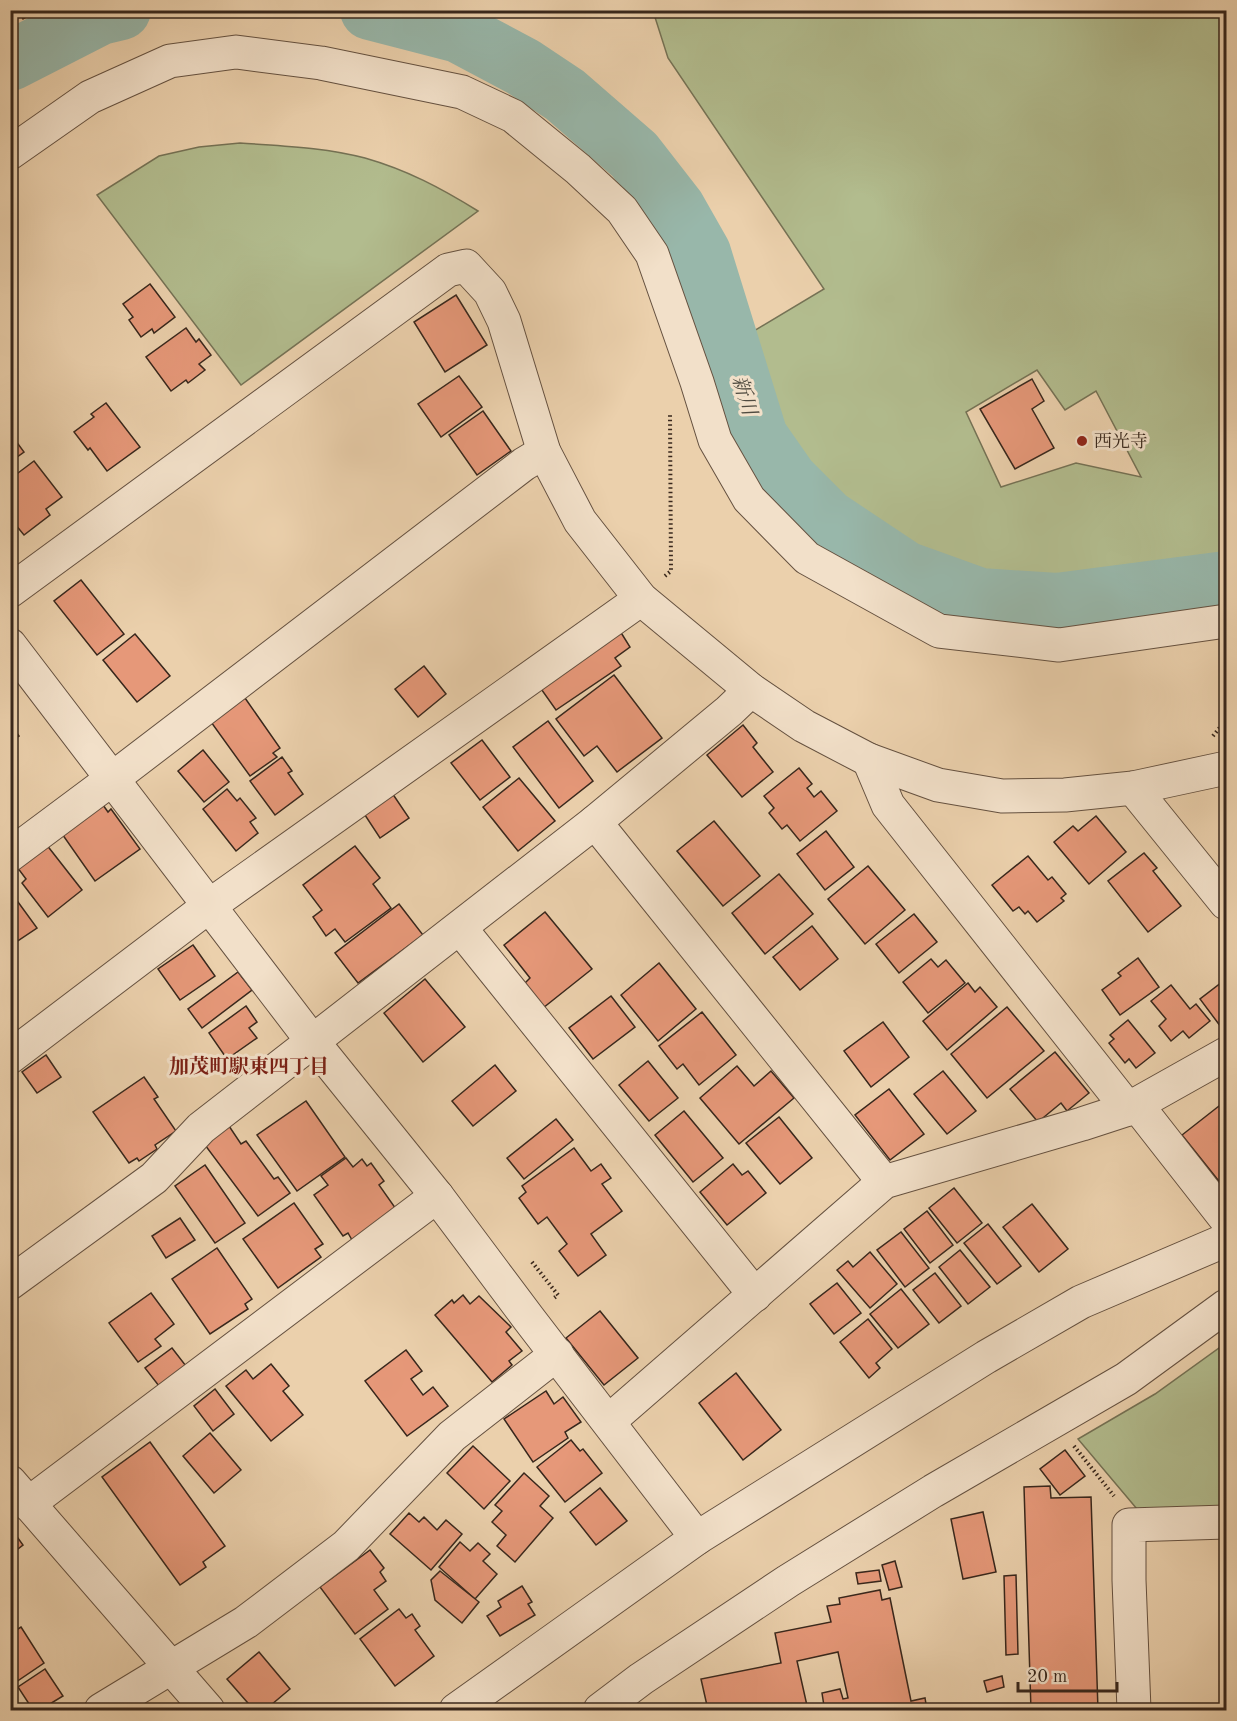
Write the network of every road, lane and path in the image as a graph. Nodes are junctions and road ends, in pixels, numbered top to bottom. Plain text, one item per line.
1 (10, 153) edge
2 (670, 410) dead end
3 (544, 452) junction
4 (10, 591) edge
5 (641, 599) junction
6 (1227, 621) edge
7 (10, 645) edge
8 (751, 690) junction
9 (869, 760) junction
10 (1227, 768) edge
11 (112, 779) junction
12 (1133, 788) junction
13 (595, 822) junction
14 (10, 855) edge
15 (1227, 903) edge
16 (209, 906) junction
17 (459, 928) junction
18 (313, 1042) junction
19 (1227, 1054) edge
20 (10, 1057) edge
21 (1132, 1107) junction
22 (884, 1182) junction
23 (437, 1196) junction
24 (1227, 1219) edge
25 (1227, 1240) edge
26 (10, 1283) edge
27 (755, 1295) junction
28 (1227, 1306) edge
29 (557, 1354) junction
30 (609, 1421) junction
31 (1073, 1445) dead end
32 (19, 1493) edge
33 (1227, 1522) edge
34 (1129, 1525) junction
35 (697, 1538) junction
36 (171, 1668) junction
37 (101, 1710) edge
38 (208, 1710) edge
39 (456, 1710) edge
40 (600, 1710) edge
41 (1134, 1710) edge

1 - 6 street
2 - 5 path
3 - 4 street
3 - 5 street
3 - 11 street
5 - 8 street
5 - 16 street
7 - 11 street
8 - 9 street
8 - 13 street
9 - 12 street
9 - 21 street
10 - 12 street
11 - 14 street
11 - 16 street
12 - 15 street
13 - 17 street
13 - 22 street
16 - 18 street
16 - 20 street
17 - 18 street
17 - 27 street
18 - 23 street
18 - 26 street
19 - 21 street
21 - 22 street
21 - 24 street
22 - 27 street
23 - 29 street
23 - 32 street
25 - 35 street
27 - 30 street
28 - 40 street
29 - 30 street
29 - 36 street
30 - 35 street
31 - 34 path
32 - 36 street
33 - 34 street
34 - 41 street
35 - 39 street
36 - 37 street
36 - 38 street

